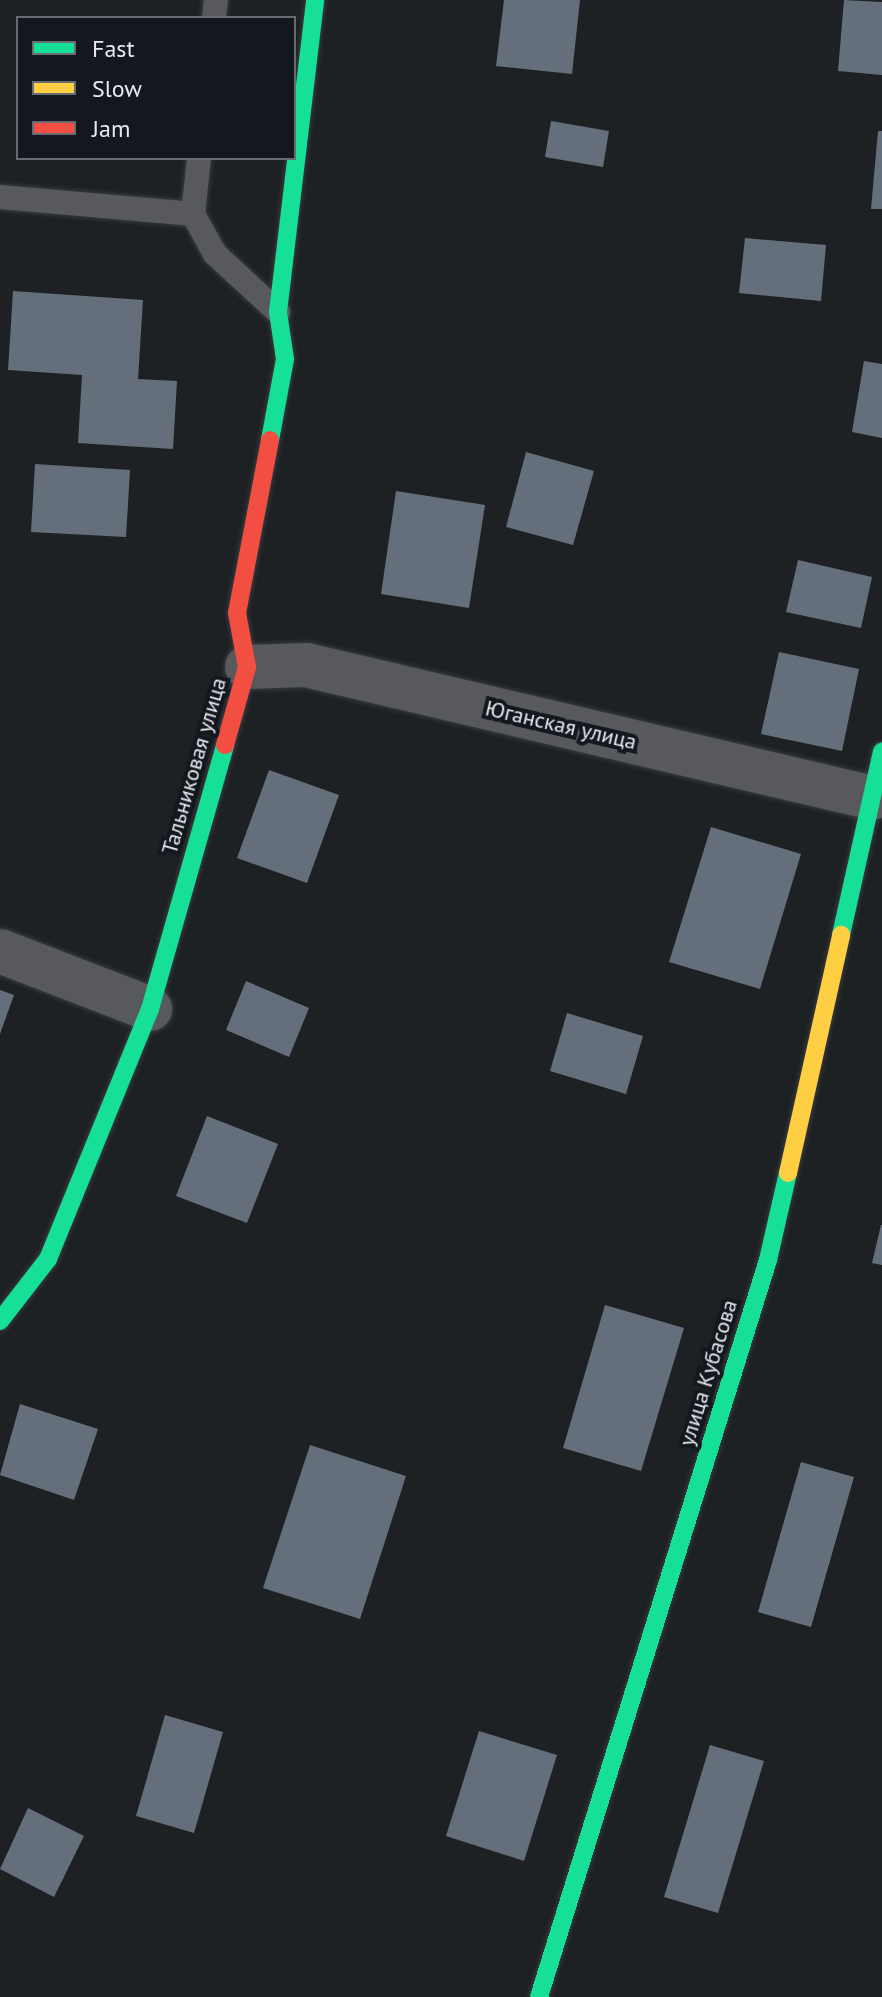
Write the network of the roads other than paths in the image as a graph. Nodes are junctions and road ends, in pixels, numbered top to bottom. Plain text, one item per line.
1 (315, 0) edge
2 (199, 160) edge
3 (0, 197) edge
4 (193, 214) junction
5 (278, 312) junction
6 (247, 667) junction
7 (882, 752) edge
8 (873, 798) junction
9 (0, 951) edge
10 (150, 1009) junction
11 (0, 1321) edge
12 (539, 1997) edge

1 - 5 street, Тальниковая улица
2 - 4 lane
3 - 4 lane
4 - 5 lane
5 - 6 street, Тальниковая улица
6 - 8 street, Юганская улица
6 - 10 street, Тальниковая улица
7 - 8 street, улица Кубасова
8 - 12 street, улица Кубасова
9 - 10 street
10 - 11 street, Тальниковая улица

